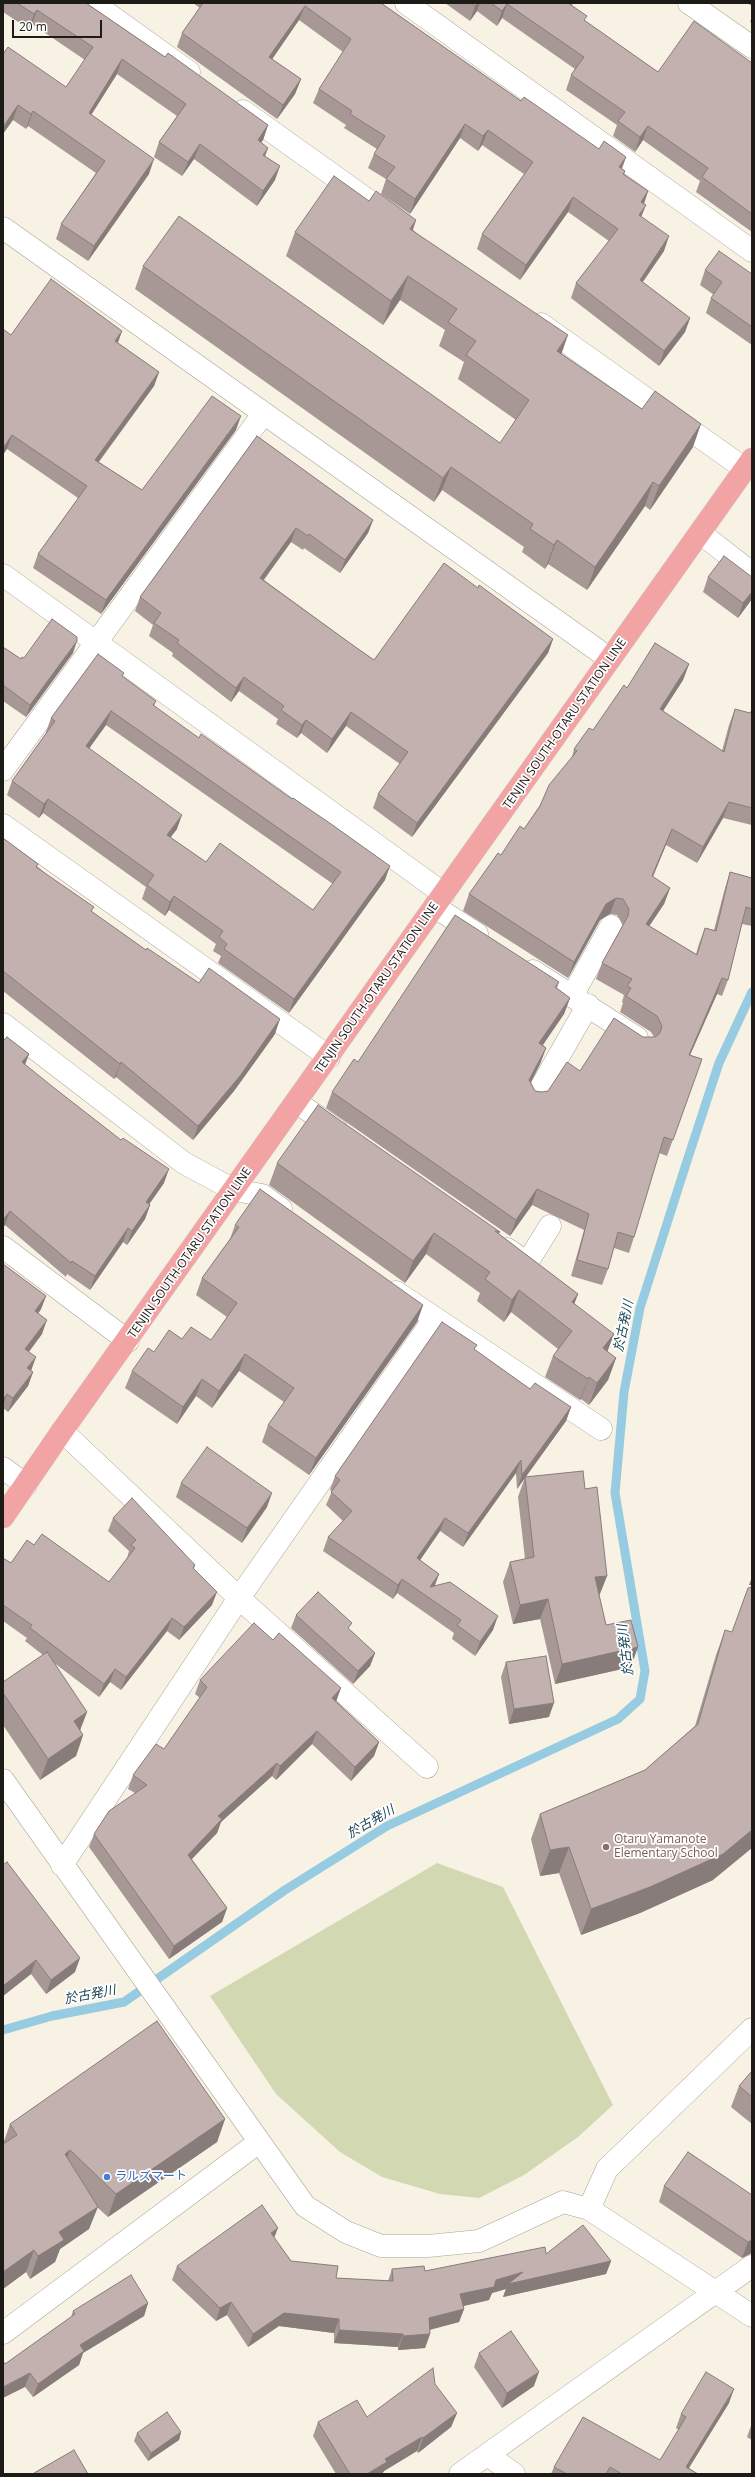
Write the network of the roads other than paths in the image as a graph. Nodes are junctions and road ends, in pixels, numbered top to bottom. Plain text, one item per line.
1 (93, 3) edge
2 (406, 3) edge
3 (689, 3) edge
4 (752, 47) edge
5 (203, 82) edge
6 (228, 100) edge
7 (3, 228) edge
8 (409, 229) edge
9 (752, 251) edge
10 (525, 312) edge
11 (263, 414) junction
12 (748, 464) edge
13 (700, 533) junction
14 (752, 573) edge
15 (3, 575) edge
16 (97, 642) junction
17 (610, 659) junction
18 (3, 770) edge
19 (3, 825) edge
20 (439, 901) junction
21 (611, 926) dead end
22 (494, 945) edge
23 (513, 958) edge
24 (580, 1001) junction
25 (3, 1024) edge
26 (644, 1042) edge
27 (329, 1057) junction
28 (536, 1096) edge
29 (296, 1102) junction
30 (354, 1143) edge
31 (234, 1190) junction
32 (300, 1223) edge
33 (550, 1226) dead end
34 (489, 1236) edge
35 (3, 1247) edge
36 (383, 1282) edge
37 (434, 1319) junction
38 (128, 1341) junction
39 (601, 1429) dead end
40 (62, 1431) junction
41 (3, 1468) edge
42 (26, 1485) junction
43 (3, 1517) edge
44 (239, 1598) junction
45 (428, 1767) dead end
46 (3, 1780) edge
47 (62, 1866) junction
48 (752, 2029) edge
49 (259, 2142) junction
50 (589, 2209) junction
51 (752, 2266) edge
52 (716, 2293) junction
53 (752, 2316) edge
54 (3, 2333) edge
55 (489, 2456) junction
56 (460, 2474) edge
57 (514, 2474) edge

1 - 5 street
2 - 9 street
3 - 4 street
6 - 8 street
7 - 11 street
10 - 12 street
11 - 16 street
11 - 17 street
12 - 13 main road, TENJIN SOUTH-OTARU STATION LINE
13 - 14 street
13 - 17 main road, TENJIN SOUTH-OTARU STATION LINE
15 - 16 street
16 - 18 street
16 - 20 street
17 - 20 main road, TENJIN SOUTH-OTARU STATION LINE
19 - 27 street
20 - 22 street
20 - 27 main road, TENJIN SOUTH-OTARU STATION LINE
21 - 24 street
23 - 24 street
24 - 26 street
24 - 28 street
25 - 31 street
27 - 29 main road, TENJIN SOUTH-OTARU STATION LINE
29 - 30 street
29 - 31 main road, TENJIN SOUTH-OTARU STATION LINE
31 - 32 street
31 - 38 main road, TENJIN SOUTH-OTARU STATION LINE
33 - 34 street
35 - 38 street
36 - 37 street
37 - 39 street
37 - 44 street
38 - 40 main road, TENJIN SOUTH-OTARU STATION LINE
40 - 42 main road, TENJIN SOUTH-OTARU STATION LINE
40 - 44 street
41 - 42 street
42 - 43 main road, TENJIN SOUTH-OTARU STATION LINE
44 - 45 street
44 - 47 street
46 - 47 street
47 - 49 street
48 - 50 street
49 - 50 street
49 - 54 street
50 - 52 street
51 - 52 street
52 - 53 street
52 - 55 street
55 - 56 street
55 - 57 street

